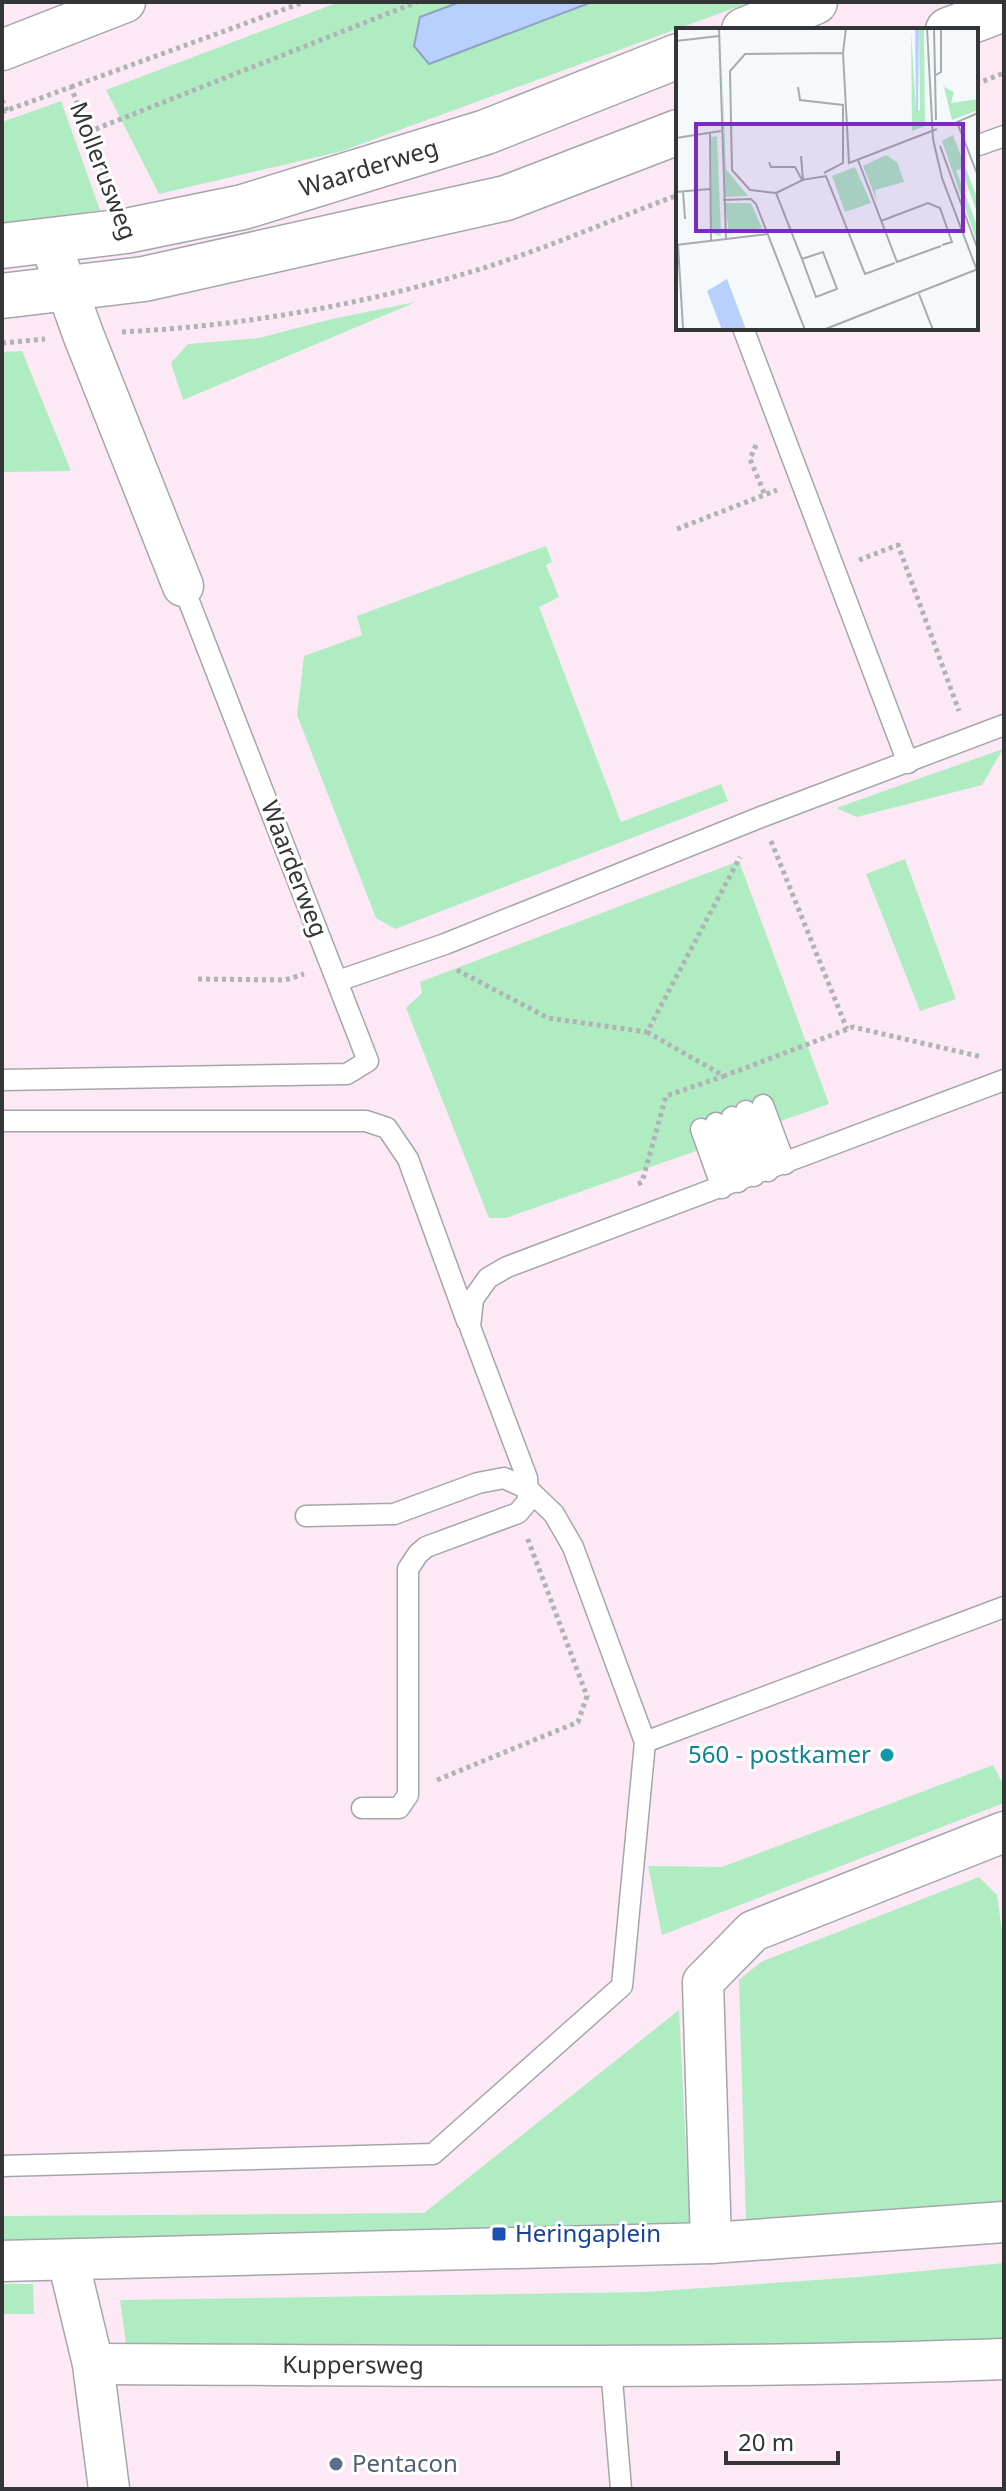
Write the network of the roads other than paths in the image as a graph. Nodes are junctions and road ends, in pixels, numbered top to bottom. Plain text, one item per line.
1 (125, 2) edge
2 (815, 2) edge
3 (1004, 9) edge
4 (749, 28) edge
5 (953, 28) edge
6 (2, 50) edge
7 (676, 57) edge
8 (676, 133) edge
9 (1004, 136) edge
10 (978, 145) edge
11 (50, 242) junction
12 (2, 246) edge
13 (68, 288) junction
14 (2, 296) edge
15 (744, 330) edge
16 (183, 586) joint
17 (1004, 725) edge
18 (908, 763) junction
19 (338, 981) junction
20 (2, 1080) edge
21 (1004, 1080) edge
22 (732, 1117) junction
23 (2, 1121) edge
24 (753, 1176) junction
25 (470, 1327) junction
26 (528, 1489) junction
27 (306, 1516) dead end
28 (1004, 1607) edge
29 (645, 1742) junction
30 (362, 1808) dead end
31 (1004, 1832) edge
32 (2, 2166) edge
33 (1004, 2222) edge
34 (711, 2243) junction
35 (68, 2260) junction
36 (2, 2261) edge
37 (1004, 2359) edge
38 (93, 2364) junction
39 (611, 2367) junction
40 (109, 2489) edge
41 (621, 2489) edge

1 - 6 street
2 - 4 main road
3 - 5 main road
7 - 11 main road, Waarderweg
8 - 13 main road
9 - 10 lane
11 - 12 main road, Waarderweg
11 - 13 street, Waarderweg
13 - 14 main road
13 - 16 street, Waarderweg
15 - 18 lane
16 - 19 lane, Waarderweg
17 - 18 lane
18 - 19 lane
19 - 20 lane, Waarderweg
21 - 24 lane
22 - 24 lane
22 - 24 lane
22 - 24 lane
23 - 25 lane
24 - 25 lane
25 - 26 lane
26 - 27 lane
26 - 29 lane
26 - 30 lane
28 - 29 lane
29 - 32 lane
31 - 34 street
33 - 34 street
34 - 35 street
35 - 36 street
35 - 38 street
37 - 39 street, Kuppersweg
38 - 39 street, Kuppersweg
38 - 40 street
39 - 41 lane

